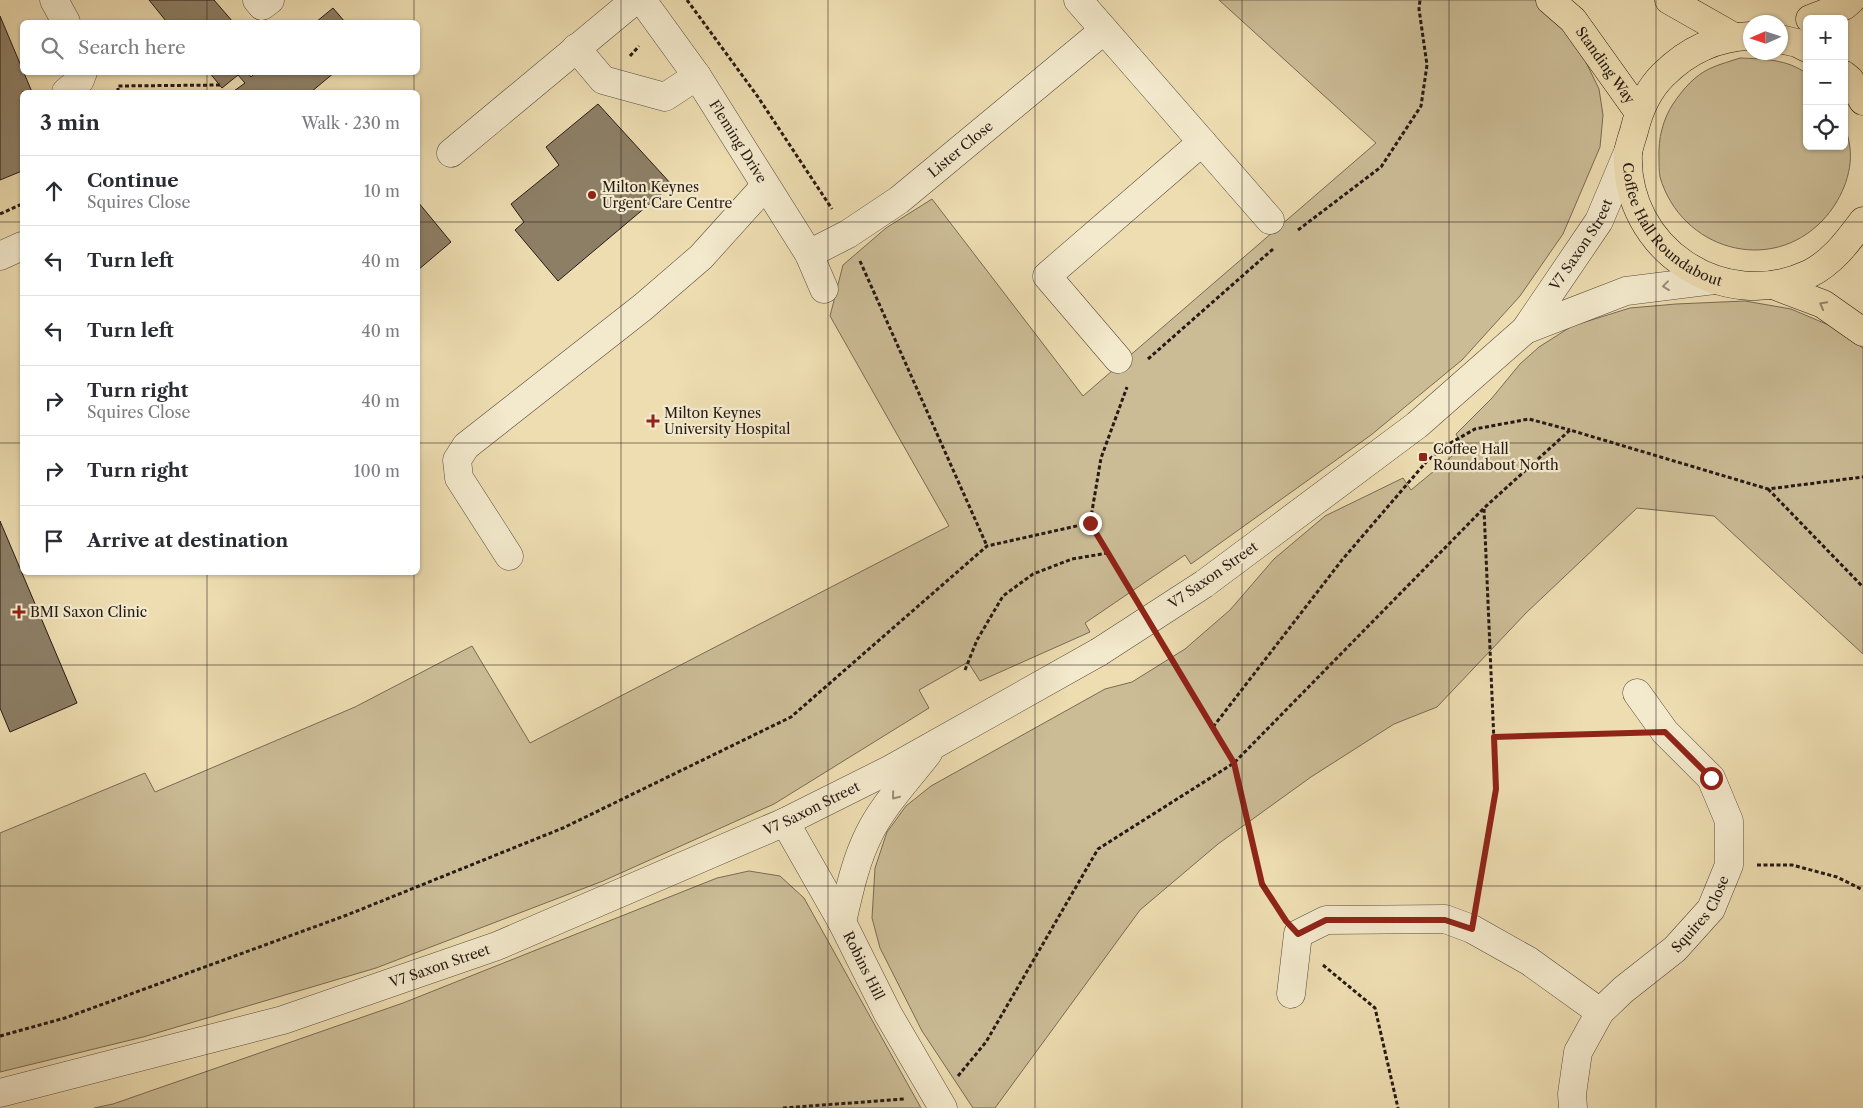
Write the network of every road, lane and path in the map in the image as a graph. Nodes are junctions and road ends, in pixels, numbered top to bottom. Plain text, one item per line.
1 (54, 0) edge
2 (256, 0) edge
3 (270, 0) edge
4 (634, 0) edge
5 (642, 0) edge
6 (1078, 0) edge
7 (1420, 0) edge
8 (1550, 0) edge
9 (1669, 0) edge
10 (1851, 0) edge
11 (1819, 15) edge
12 (65, 20) edge
13 (1803, 21) edge
14 (1788, 27) edge
15 (1103, 31) junction
16 (1742, 36) edge
17 (1788, 41) edge
18 (1803, 46) edge
19 (576, 48) junction
20 (82, 75) edge
21 (696, 76) junction
22 (1848, 78) edge
23 (220, 85) dead end
24 (68, 90) edge
25 (118, 90) edge
26 (1863, 101) edge
27 (1638, 111) junction
28 (1202, 142) junction
29 (1628, 152) junction
30 (451, 153) dead end
31 (765, 186) junction
32 (20, 205) edge
33 (0, 214) edge
34 (1863, 221) edge
35 (1280, 228) joint
36 (20, 247) edge
37 (1276, 247) dead end
38 (809, 254) junction
39 (0, 256) edge
40 (1714, 280) junction
41 (1773, 285) junction
42 (824, 289) dead end
43 (1525, 330) junction
44 (1863, 332) edge
45 (1118, 359) dead end
46 (1146, 361) dead end
47 (1128, 383) dead end
48 (1570, 430) junction
49 (1863, 477) edge
50 (1768, 488) junction
51 (1484, 508) junction
52 (1090, 523) junction
53 (1108, 553) junction
54 (509, 556) dead end
55 (1863, 587) edge
56 (1138, 603) dead end
57 (1158, 636) dead end
58 (965, 670) dead end
59 (1637, 693) dead end
60 (1213, 727) junction
61 (1665, 732) junction
62 (1494, 737) junction
63 (936, 744) junction
64 (1234, 763) junction
65 (785, 822) junction
66 (1729, 865) junction
67 (1863, 890) edge
68 (842, 922) junction
69 (1472, 929) junction
70 (1298, 934) junction
71 (1291, 994) dead end
72 (1600, 1012) junction
73 (0, 1036) edge
74 (0, 1093) edge
75 (940, 1105) edge
76 (783, 1108) edge
77 (1398, 1108) edge
78 (1573, 1108) edge

1 - 12 street
2 - 3 street
4 - 19 street
5 - 21 street, Fleming Drive
6 - 15 street
7 - 35 path
8 - 27 main road, Standing Way
9 - 16 main road
10 - 11 main road
13 - 14 main road
15 - 28 street
15 - 38 street, Lister Close
16 - 27 main road, Coffee Hall Roundabout
17 - 18 main road
19 - 21 street
19 - 30 street
20 - 24 street
21 - 31 street, Fleming Drive
22 - 26 main road
23 - 25 path
27 - 29 main road, Coffee Hall Roundabout
28 - 35 street
28 - 45 street
29 - 40 main road, Coffee Hall Roundabout
29 - 43 street, V7 Saxon Street
31 - 38 street, Fleming Drive
31 - 54 street
32 - 33 path
34 - 41 main road, Coffee Hall Roundabout
36 - 39 street
37 - 46 path
38 - 42 street, Fleming Drive
40 - 41 main road, Coffee Hall Roundabout
40 -> 43 street, V7 Saxon Street
44 -> 41 main road
43 - 63 street, V7 Saxon Street, bridge
47 - 52 path
48 - 50 path
48 - 51 path
48 - 60 path
49 - 50 path
50 - 55 path
51 - 62 path
51 - 64 path
52 - 53 path
52 - 73 path
53 - 56 path
53 - 58 path
57 - 60 path
59 - 61 street, Squires Close
60 - 64 path
61 - 62 path
61 - 66 street, Squires Close
62 - 69 path
63 - 65 street, V7 Saxon Street
63 -> 68 street
64 - 70 path
64 - 75 path
65 - 68 street, Robins Hill
65 - 74 street, V7 Saxon Street
66 - 67 path
66 - 72 street, Squires Close
68 - 75 street, Robins Hill
69 - 70 street
69 - 72 street
70 - 71 street
70 - 77 path
72 - 78 street, Squires Close
75 - 76 path

